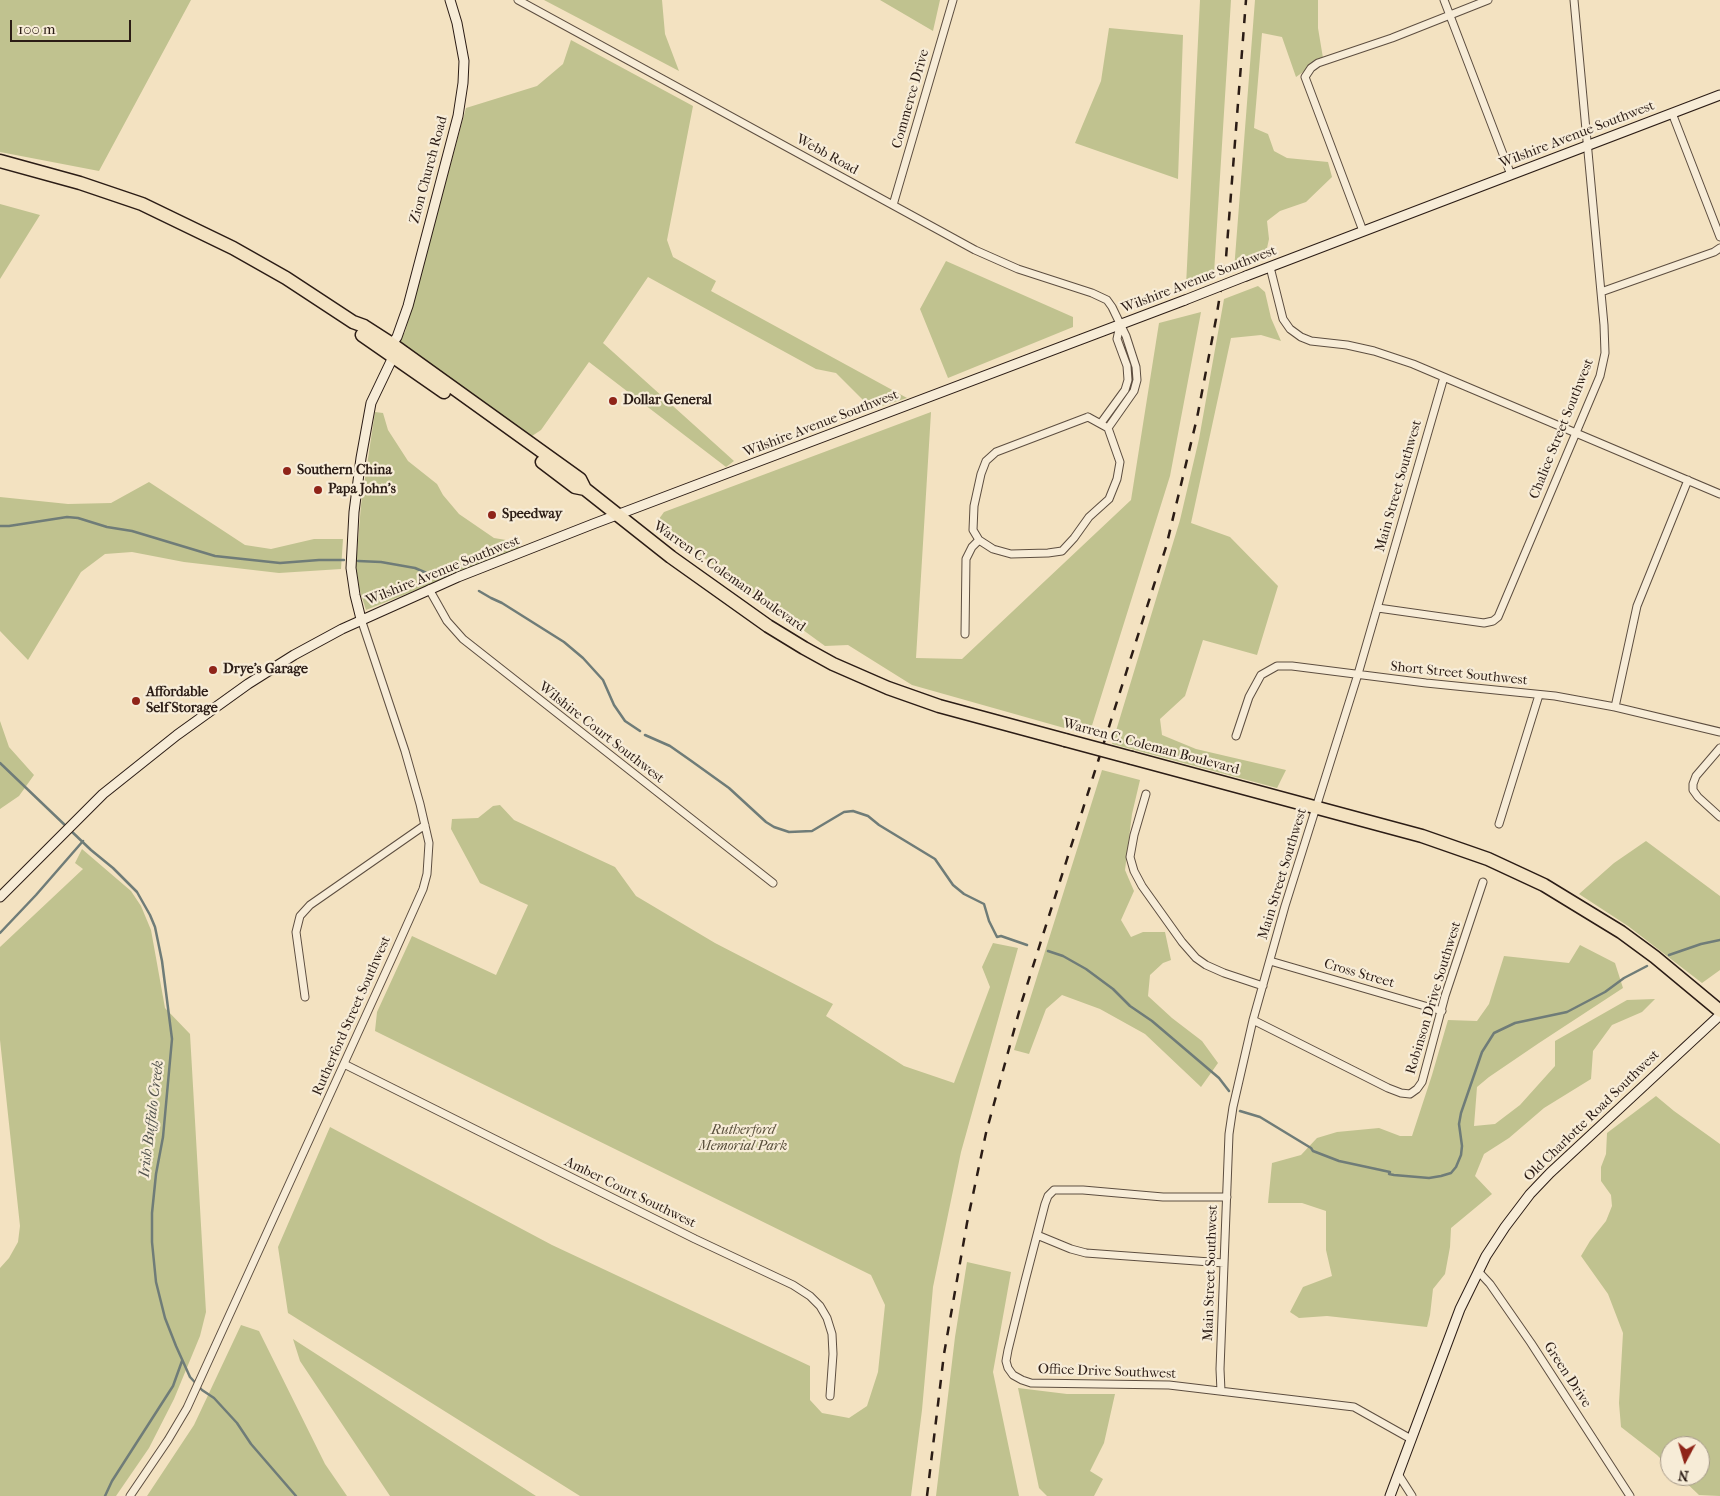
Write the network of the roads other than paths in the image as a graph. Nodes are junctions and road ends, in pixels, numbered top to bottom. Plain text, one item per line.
1 (450, 0) edge
2 (518, 0) edge
3 (953, 0) edge
4 (1444, 0) edge
5 (1488, 0) edge
6 (1574, 0) edge
7 (1450, 16) junction
8 (1720, 95) edge
9 (1672, 113) junction
10 (1587, 145) junction
11 (0, 161) edge
12 (1511, 175) junction
13 (893, 205) junction
14 (1363, 231) junction
15 (1720, 237) edge
16 (1720, 248) edge
17 (1270, 267) junction
18 (1601, 292) junction
19 (1120, 325) junction
20 (393, 351) junction
21 (1444, 377) junction
22 (1101, 423) junction
23 (1108, 428) junction
24 (1576, 433) junction
25 (1688, 480) junction
26 (1720, 494) edge
27 (617, 515) junction
28 (979, 540) junction
29 (429, 589) junction
30 (1378, 608) junction
31 (362, 619) junction
32 (965, 634) dead end
33 (1358, 674) junction
34 (1539, 695) junction
35 (1615, 707) junction
36 (1720, 732) edge
37 (1236, 736) dead end
38 (1720, 748) edge
39 (1146, 794) dead end
40 (1316, 806) junction
41 (1720, 817) edge
42 (1499, 824) dead end
43 (425, 825) junction
44 (1483, 882) dead end
45 (773, 883) dead end
46 (0, 897) edge
47 (1270, 961) junction
48 (1263, 986) junction
49 (304, 997) dead end
50 (1442, 1011) junction
51 (1720, 1011) edge
52 (1720, 1015) edge
53 (1253, 1020) junction
54 (344, 1064) junction
55 (1227, 1197) junction
56 (1037, 1235) junction
57 (1224, 1263) junction
58 (1478, 1271) junction
59 (1220, 1391) junction
60 (830, 1396) dead end
61 (1411, 1439) junction
62 (1398, 1474) junction
63 (130, 1496) edge
64 (1390, 1496) edge
65 (1412, 1496) edge
66 (1630, 1496) edge

1 - 20 street, Zion Church Road
2 - 13 street, Webb Road
3 - 13 street, Commerce Drive
4 - 7 street
5 - 7 street
6 - 10 street, Chalice Street Southwest
7 - 12 street
7 - 14 street
8 - 9 street, Wilshire Avenue Southwest
9 - 10 street, Wilshire Avenue Southwest
9 - 15 street
10 - 12 street, Wilshire Avenue Southwest
10 - 18 street, Chalice Street Southwest
11 - 20 highway, Warren C. Coleman Boulevard
12 - 14 street, Wilshire Avenue Southwest
13 - 19 street, Webb Road
14 - 17 street, Wilshire Avenue Southwest
16 - 18 street
17 - 19 street, Wilshire Avenue Southwest, bridge
17 - 21 street
18 - 24 street, Chalice Street Southwest
19 - 22 street
19 - 23 street, Webb Road
19 - 27 street, Wilshire Avenue Southwest
20 - 27 highway, Warren C. Coleman Boulevard
20 - 31 street, Zion Church Road
21 - 24 street
21 - 30 street, Main Street Southwest
22 - 23 street
22 - 28 street
23 - 28 street
24 - 25 street
24 - 30 street, Chalice Street Southwest
25 - 26 street
25 - 35 street
27 - 29 street, Wilshire Avenue Southwest
27 - 40 highway, Warren C. Coleman Boulevard, bridge
28 - 32 street
29 - 31 street, Wilshire Avenue Southwest
29 - 45 street, Wilshire Court Southwest
30 - 33 street, Main Street Southwest
31 - 43 street, Rutherford Street Southwest
31 - 46 street, Wilshire Avenue Southwest
33 - 34 street, Short Street Southwest
33 - 37 street, Short Street Southwest
33 - 40 street, Main Street Southwest
34 - 35 street, Short Street Southwest
34 - 42 street
35 - 36 street, Short Street Southwest
38 - 41 street
39 - 48 street
40 - 47 street, Main Street Southwest
40 - 51 highway, Warren C. Coleman Boulevard
43 - 49 street
43 - 54 street, Rutherford Street Southwest
44 - 50 street, Robinson Drive Southwest
47 - 48 street, Main Street Southwest
47 - 50 street, Cross Street
48 - 53 street, Main Street Southwest
50 - 53 street, Robinson Drive Southwest
52 - 58 street, Old Charlotte Road Southwest
53 - 55 street, Main Street Southwest
54 - 60 street, Amber Court Southwest
54 - 63 street, Rutherford Street Southwest
55 - 56 street, Office Drive Southwest
55 - 57 street, Main Street Southwest
56 - 57 street
56 - 59 street, Office Drive Southwest
57 - 59 street, Main Street Southwest
58 - 61 street, Old Charlotte Road Southwest
58 - 66 street, Green Drive
59 - 61 street, Office Drive Southwest
61 - 62 street, Old Charlotte Road Southwest
62 - 64 street, Old Charlotte Road Southwest
62 - 65 street

